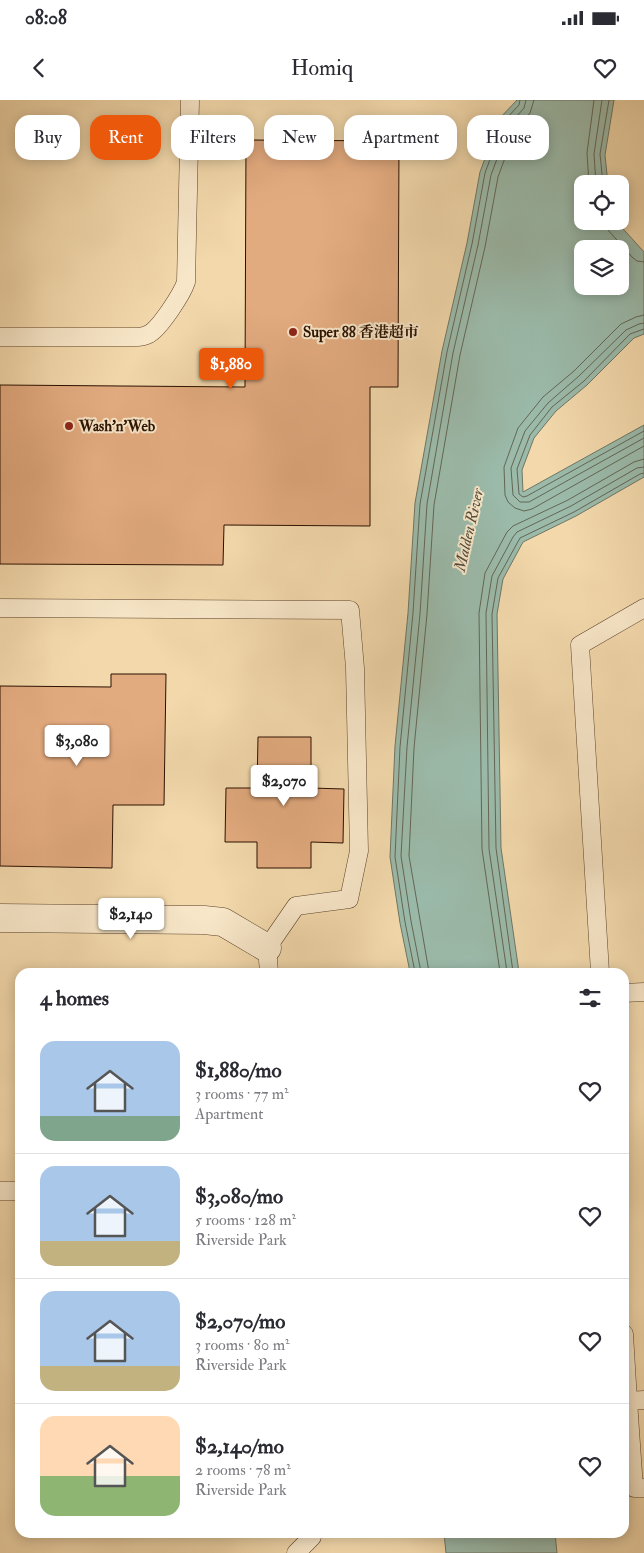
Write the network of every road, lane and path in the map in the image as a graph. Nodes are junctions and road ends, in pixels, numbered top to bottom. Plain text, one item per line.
1 (190, 100) edge
2 (0, 337) edge
3 (0, 608) edge
4 (644, 608) edge
5 (0, 918) edge
6 (268, 960) edge
7 (600, 968) edge
8 (644, 992) edge
9 (629, 993) edge
10 (0, 1191) edge
11 (15, 1191) edge
12 (629, 1362) edge
13 (636, 1400) edge
14 (644, 1488) edge
15 (311, 1538) edge
16 (296, 1553) edge

1 - 2 lane
3 - 6 lane
4 - 7 lane
5 - 6 street
8 - 9 lane
10 - 11 lane
12 - 13 lane
13 - 14 lane
15 - 16 lane

